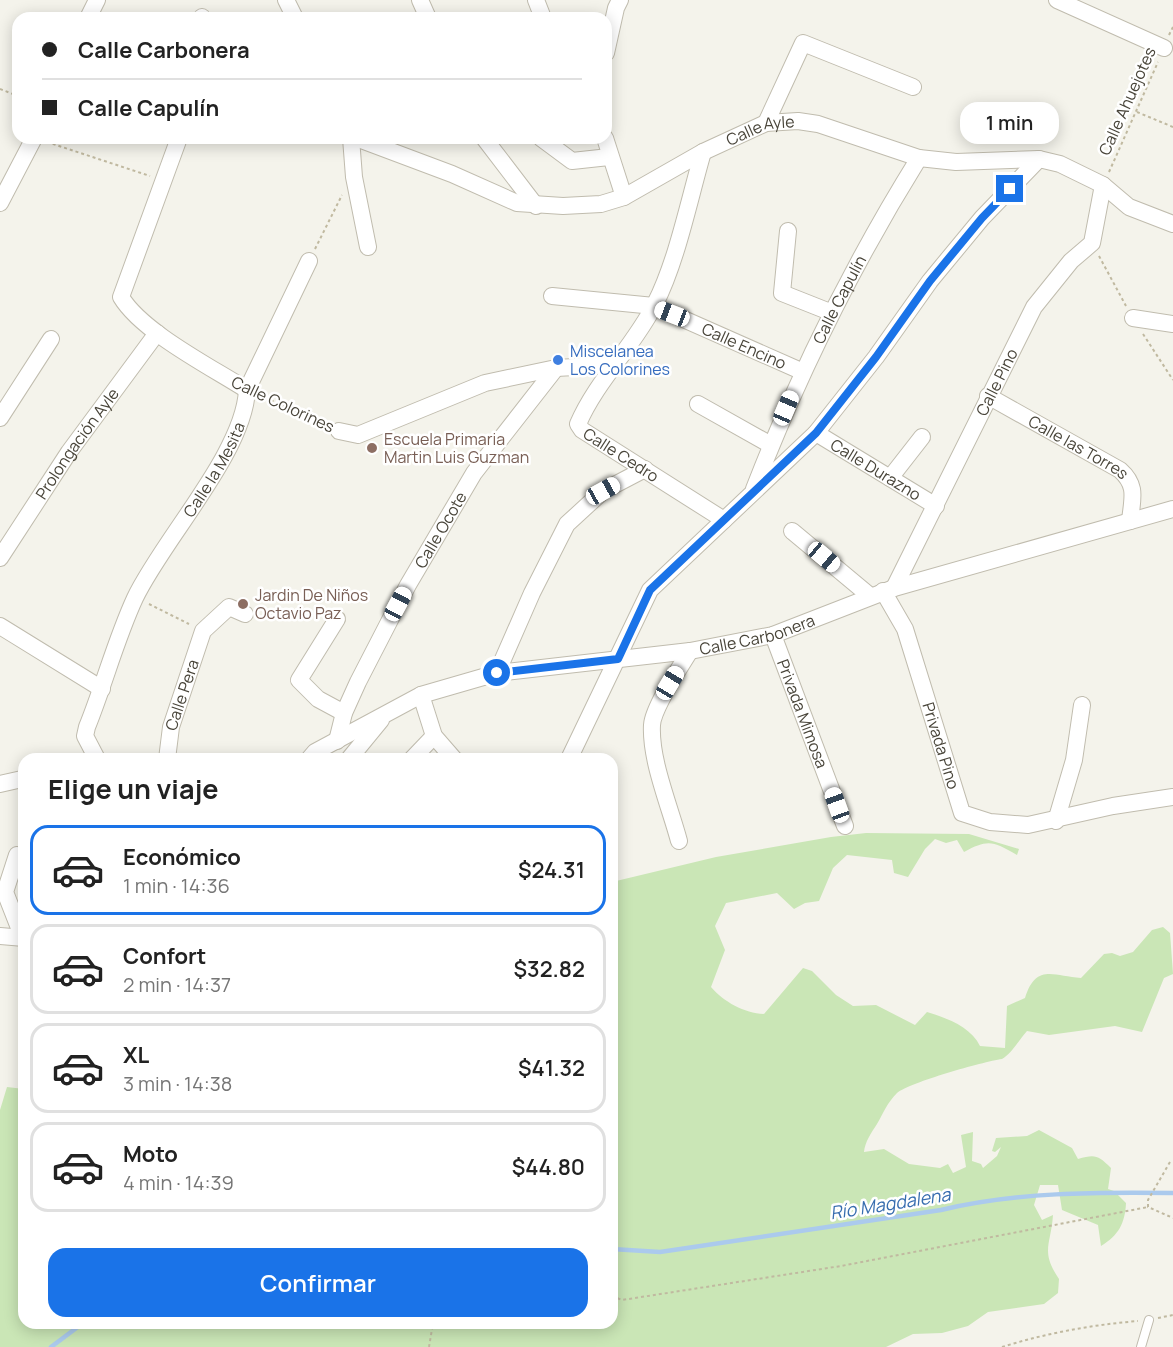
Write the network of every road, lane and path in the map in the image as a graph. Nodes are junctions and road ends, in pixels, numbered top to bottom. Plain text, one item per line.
1 (620, 0) edge
2 (1057, 0) edge
3 (612, 26) edge
4 (1173, 27) edge
5 (1164, 48) junction
6 (913, 87) dead end
7 (1137, 112) junction
8 (766, 123) junction
9 (1173, 128) edge
10 (31, 144) edge
11 (53, 144) edge
12 (177, 144) edge
13 (351, 144) edge
14 (372, 144) edge
15 (489, 144) edge
16 (550, 144) edge
17 (606, 144) edge
18 (703, 152) junction
19 (609, 157) junction
20 (919, 158) junction
21 (1039, 159) junction
22 (354, 177) junction
23 (164, 180) junction
24 (1102, 185) junction
25 (624, 197) junction
26 (0, 203) edge
27 (536, 206) junction
28 (1173, 224) edge
29 (788, 231) dead end
30 (368, 247) dead end
31 (309, 261) joint
32 (552, 296) dead end
33 (654, 306) junction
34 (830, 312) junction
35 (1133, 318) dead end
36 (1173, 324) edge
37 (157, 333) junction
38 (51, 339) dead end
39 (612, 364) junction
40 (556, 368) junction
41 (801, 371) junction
42 (247, 390) junction
43 (988, 396) junction
44 (698, 404) dead end
45 (0, 418) edge
46 (339, 431) joint
47 (816, 433) junction
48 (922, 437) dead end
49 (771, 445) junction
50 (645, 469) junction
51 (890, 478) junction
52 (752, 493) junction
53 (936, 506) junction
54 (1173, 509) edge
55 (724, 520) junction
56 (1130, 520) junction
57 (792, 531) dead end
58 (0, 558) edge
59 (882, 592) junction
60 (135, 597) junction
61 (245, 614) dead end
62 (337, 619) dead end
63 (0, 626) edge
64 (203, 631) junction
65 (773, 635) junction
66 (690, 651) junction
67 (618, 659) junction
68 (497, 673) junction
69 (102, 689) junction
70 (421, 695) junction
71 (1082, 705) dead end
72 (388, 711) junction
73 (344, 713) junction
74 (434, 736) junction
75 (337, 741) junction
76 (94, 753) edge
77 (168, 753) edge
78 (314, 753) edge
79 (354, 753) edge
80 (418, 753) edge
81 (449, 753) edge
82 (572, 753) edge
83 (18, 780) edge
84 (0, 784) edge
85 (1173, 797) edge
86 (1056, 821) junction
87 (845, 826) dead end
88 (679, 841) dead end
89 (0, 852) edge
90 (18, 855) edge
91 (18, 860) edge
92 (18, 923) edge
93 (0, 936) edge
94 (18, 938) edge
95 (1170, 1162) dead end
96 (1148, 1207) junction
97 (1173, 1218) edge
98 (618, 1298) edge
99 (1173, 1315) edge
100 (1149, 1320) junction
101 (432, 1329) edge
102 (429, 1347) edge
103 (1002, 1347) edge
104 (1141, 1347) edge

1 - 3 street
2 - 5 street
4 - 5 path, Calle Ahuejotes
5 - 7 path, Calle Ahuejotes
6 - 8 street
7 - 9 path
7 - 24 path, Calle Ahuejotes
8 - 18 street, Calle Ayle
8 - 20 street, Calle Ayle
10 - 26 street
11 - 23 path
12 - 23 street
13 - 22 street
14 - 27 street, Calle Ayle
15 - 27 street
16 - 19 street
17 - 19 street
18 - 25 street, Calle Ayle
18 - 33 street
19 - 25 street
20 - 21 street, Calle Ayle
20 - 34 street, Calle Capulín
21 - 24 street, Calle Ayle
21 - 47 street
22 - 30 street
22 - 31 path
23 - 37 street, Calle Colorines
24 - 28 street, Calle Ayle
24 - 43 street, Calle Pino
25 - 27 street, Calle Ayle
29 - 34 street
31 - 42 street, Calle la Mesita
32 - 33 street, Calle Encino
33 - 39 street
33 - 41 street, Calle Encino
34 - 41 street, Calle Capulín
35 - 36 street
37 - 42 street, Calle Colorines
37 - 58 street, Prolongación Ayle
38 - 45 street
39 - 40 street, Calle Colorines
39 - 50 street, Calle Cedro
40 - 46 street, Calle Colorines
40 - 73 street, Calle Ocote
41 - 49 street, Calle Capulín
42 - 46 path, Calle Colorines
42 - 60 street, Calle la Mesita
43 - 53 street, Calle Pino
43 - 56 street, Calle las Torres
44 - 49 street
47 - 51 street, Calle Durazno
47 - 52 street
48 - 51 street
49 - 52 street, Calle Capulín
50 - 55 street, Calle Cedro
50 - 68 street
51 - 53 street, Calle Durazno
52 - 55 street
53 - 59 street, Calle Pino
54 - 56 street, Calle Carbonera
55 - 67 street
56 - 59 street, Calle Carbonera
57 - 59 street
59 - 65 street, Calle Carbonera
59 - 86 street, Privada Pino
60 - 64 path
60 - 69 street, Calle la Mesita
61 - 64 street
62 - 73 street
63 - 69 street
64 - 77 street, Calle Pera
65 - 66 street, Calle Carbonera
65 - 87 street, Privada Mimosa
66 - 67 street, Calle Carbonera
66 - 88 street
67 - 68 street, Calle Carbonera
67 - 82 street
68 - 70 street, Calle Carbonera
69 - 76 street, Calle la Mesita
70 - 72 street, Calle Carbonera
70 - 74 street
71 - 86 street
72 - 75 street, Calle Carbonera
72 - 79 street
73 - 75 street, Calle Ocote
74 - 80 street
74 - 81 street
75 - 78 street, Calle Carbonera
83 - 84 street
85 - 86 street
89 - 90 street
91 - 92 street
93 - 94 street
95 - 96 path
96 - 97 path
96 - 98 path
99 - 100 path
100 - 103 path
100 - 104 lane
101 - 102 path

